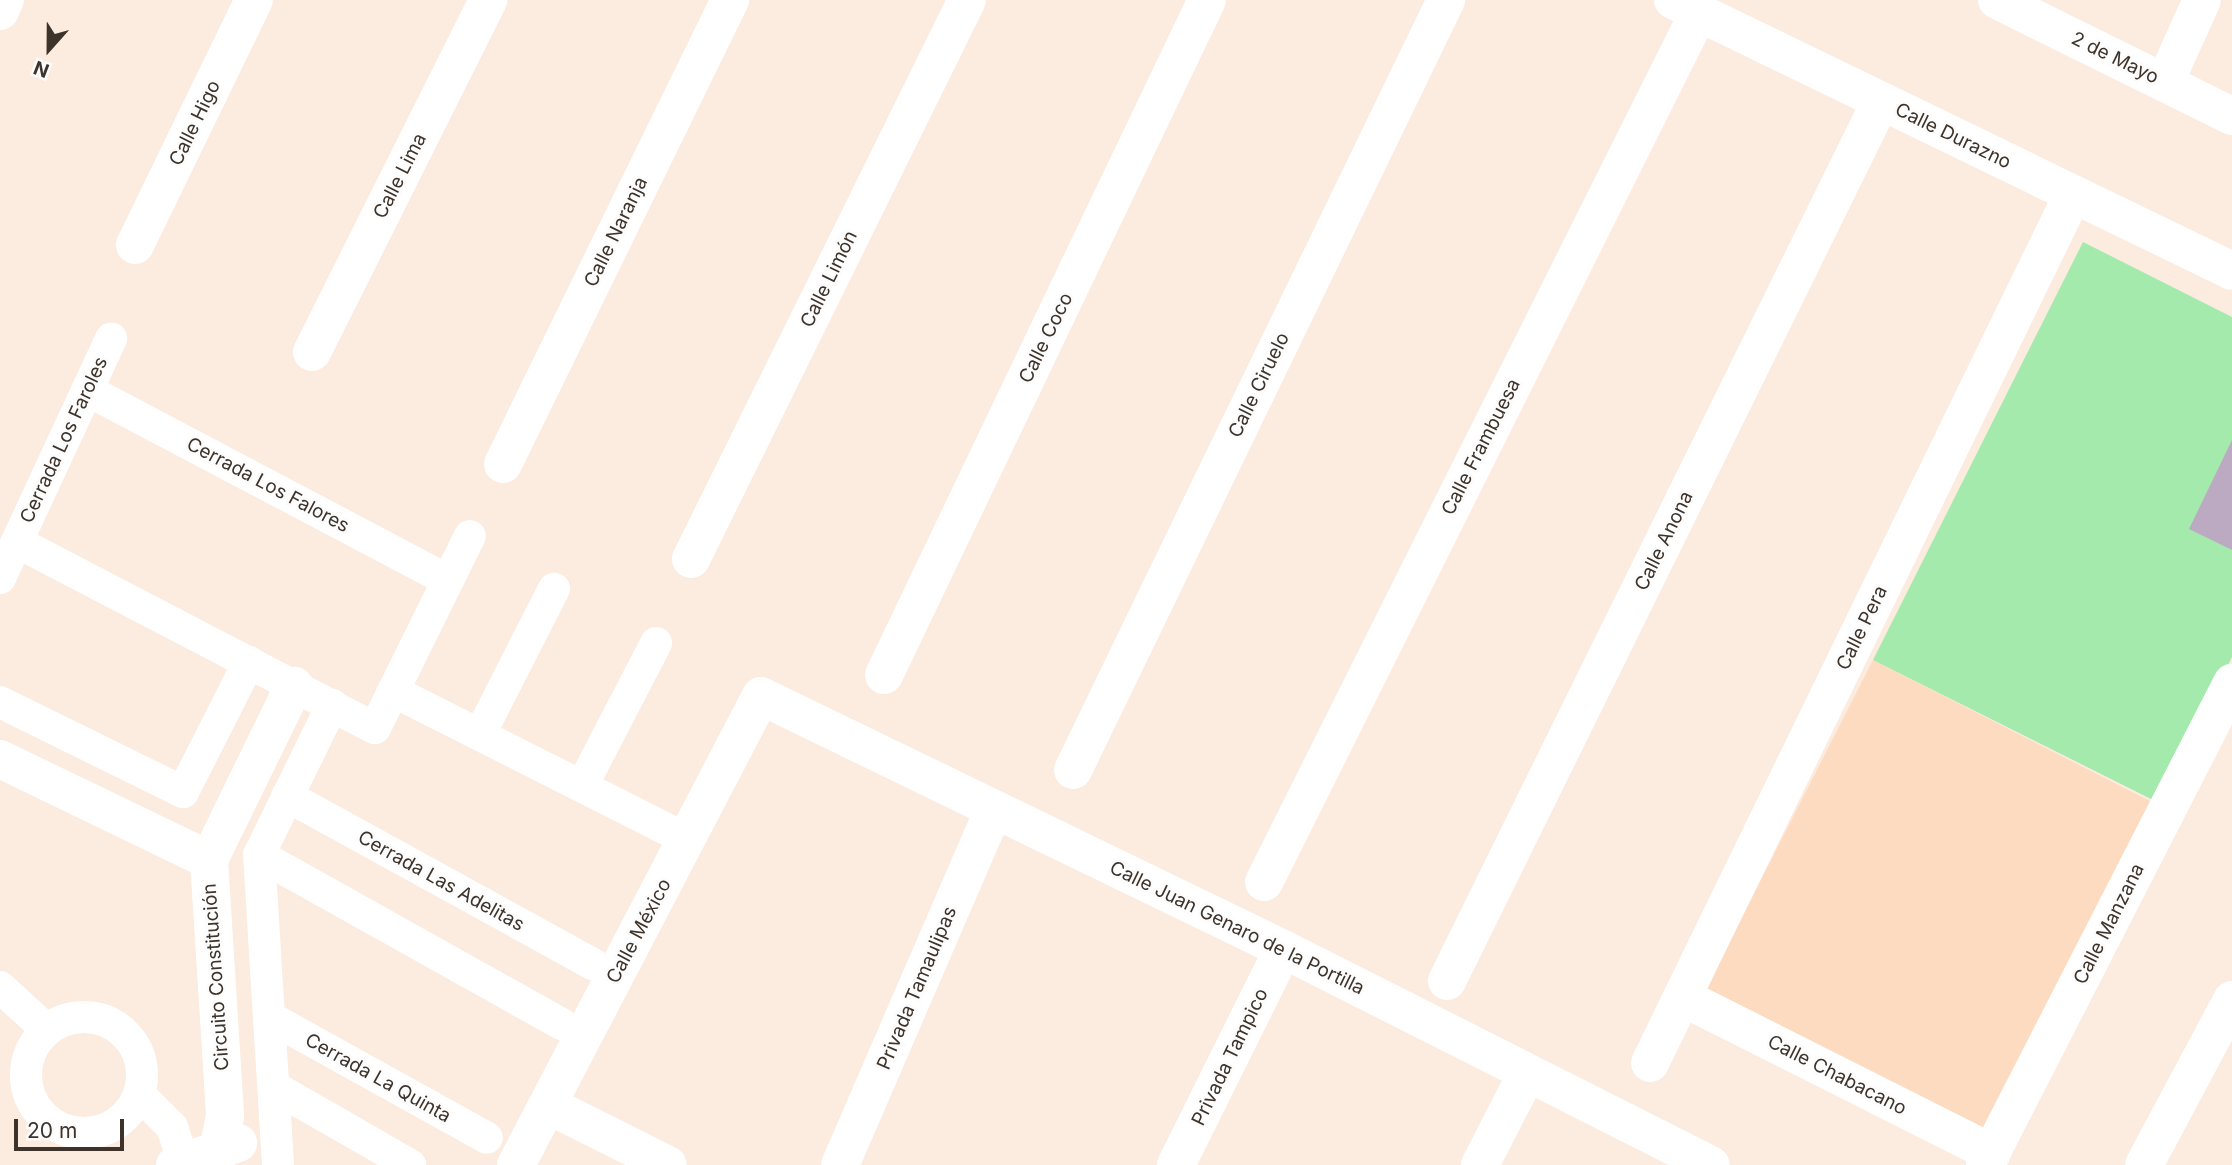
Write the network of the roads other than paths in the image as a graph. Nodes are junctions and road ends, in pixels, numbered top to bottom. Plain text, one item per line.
1 (254, 0) edge
2 (488, 0) edge
3 (730, 0) edge
4 (967, 0) edge
5 (1207, 0) edge
6 (1446, 0) edge
7 (1997, 0) edge
8 (2202, 0) edge
9 (1686, 6) edge
10 (2165, 82) junction
11 (1881, 101) junction
12 (2232, 116) edge
13 (2073, 194) junction
14 (135, 245) dead end
15 (2232, 271) edge
16 (111, 339) dead end
17 (312, 352) dead end
18 (87, 390) junction
19 (503, 464) dead end
20 (470, 536) dead end
21 (17, 542) junction
22 (691, 559) dead end
23 (0, 578) edge
24 (448, 580) junction
25 (554, 589) dead end
26 (656, 643) dead end
27 (249, 662) junction
28 (884, 675) dead end
29 (2232, 683) edge
30 (294, 685) junction
31 (393, 691) junction
32 (761, 696) joint
33 (0, 702) edge
34 (332, 705) junction
35 (480, 734) junction
36 (0, 759) edge
37 (1073, 770) dead end
38 (582, 786) junction
39 (287, 796) junction
40 (993, 811) junction
41 (673, 832) dead end
42 (259, 855) junction
43 (209, 860) junction
44 (1264, 882) dead end
45 (1283, 949) junction
46 (594, 965) dead end
47 (1447, 981) dead end
48 (0, 987) edge
49 (1682, 996) junction
50 (2232, 1000) edge
51 (269, 1017) junction
52 (562, 1024) dead end
53 (46, 1029) junction
54 (1650, 1063) dead end
55 (1527, 1073) junction
56 (274, 1087) junction
57 (140, 1095) junction
58 (548, 1105) junction
59 (487, 1138) dead end
60 (215, 1152) edge
61 (1989, 1159) edge
62 (278, 1165) edge
63 (410, 1165) edge
64 (516, 1165) edge
65 (668, 1165) edge
66 (840, 1165) edge
67 (1176, 1165) edge
68 (1480, 1165) edge
69 (1710, 1165) edge
70 (2144, 1165) edge

1 - 14 street, Calle Higo
2 - 17 street, Calle Lima
3 - 19 street, Calle Naranja
4 - 22 street, Calle Limón
5 - 28 street, Calle Coco
6 - 37 street, Calle Ciruelo
7 - 10 street, 2 de Mayo
8 - 10 street
9 - 11 street, Calle Durazno
9 - 44 street, Calle Frambuesa
10 - 12 street, 2 de Mayo
11 - 13 street, Calle Durazno
11 - 47 street, Calle Anona
13 - 15 street, Calle Durazno
13 - 49 street, Calle Pera
16 - 18 street, Cerrada Los Faroles
18 - 21 street, Cerrada Los Faroles
18 - 24 street, Cerrada Los Falores
20 - 24 street
21 - 23 street, Cerrada Los Faroles
21 - 27 street
24 - 31 street
25 - 35 street
26 - 38 street
27 - 30 street
27 - 33 street
29 - 61 street, Calle Manzana
30 - 34 street
30 - 43 street
31 - 34 street
31 - 35 street
32 - 40 street, Calle Juan Genaro de la Portilla
32 - 58 street, Calle México
34 - 39 street
35 - 38 street
36 - 43 street, Circuito Constitución
38 - 41 street
39 - 42 street
39 - 46 street, Cerrada Las Adelitas
40 - 45 street, Calle Juan Genaro de la Portilla
40 - 66 street, Privada Tamaulipas
42 - 51 street
42 - 52 street
43 - 60 street, Circuito Constitución
45 - 55 street, Calle Juan Genaro de la Portilla
45 - 67 street, Privada Tampico
48 - 53 street
49 - 54 street, Calle Pera
49 - 61 street, Calle Chabacano
50 - 70 street
51 - 56 street
51 - 59 street, Cerrada La Quinta
53 - 57 street
53 - 57 street
55 - 68 street
55 - 69 street, Calle Juan Genaro de la Portilla
56 - 62 street
56 - 63 street
57 - 60 street
58 - 64 street, Calle México
58 - 65 street

